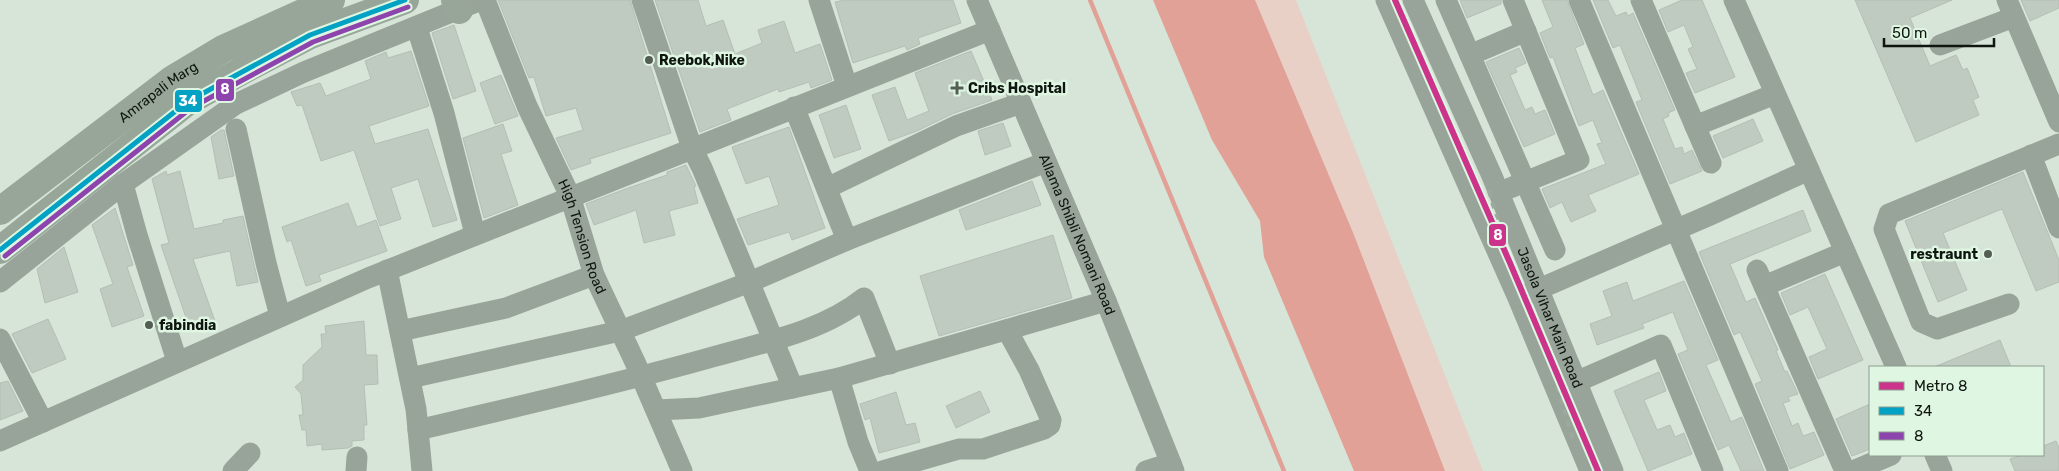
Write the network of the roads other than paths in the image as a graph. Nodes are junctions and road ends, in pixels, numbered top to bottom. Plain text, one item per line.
1 (331, 0) edge
2 (405, 0) edge
3 (642, 0) edge
4 (819, 0) edge
5 (977, 0) edge
6 (1386, 0) edge
7 (1413, 0) edge
8 (1446, 0) edge
9 (1513, 0) edge
10 (1578, 0) edge
11 (1642, 0) edge
12 (470, 2) edge
13 (1739, 2) edge
14 (2011, 8) edge
15 (417, 28) junction
16 (990, 30) junction
17 (1526, 31) junction
18 (1940, 45) dead end
19 (1470, 55) junction
20 (847, 86) junction
21 (1776, 94) junction
22 (2054, 99) edge
23 (1021, 103) junction
24 (794, 107) junction
25 (2059, 122) edge
26 (1695, 126) junction
27 (236, 129) dead end
28 (2059, 144) edge
29 (692, 148) junction
30 (2031, 155) junction
31 (1046, 162) junction
32 (1711, 163) dead end
33 (1809, 170) junction
34 (1524, 182) junction
35 (123, 184) junction
36 (827, 188) junction
37 (1498, 193) junction
38 (570, 196) junction
39 (0, 211) edge
40 (2059, 228) edge
41 (1676, 230) junction
42 (475, 234) junction
43 (847, 240) junction
44 (2, 246) edge
45 (1555, 250) dead end
46 (1845, 252) junction
47 (387, 270) junction
48 (594, 275) junction
49 (0, 282) edge
50 (750, 282) junction
51 (1538, 289) junction
52 (1518, 298) junction
53 (1106, 301) junction
54 (2009, 304) dead end
55 (280, 316) junction
56 (1007, 330) junction
57 (400, 331) junction
58 (620, 331) junction
59 (0, 339) edge
60 (772, 340) junction
61 (177, 362) junction
62 (890, 364) junction
63 (1896, 366) edge
64 (641, 377) junction
65 (410, 378) junction
66 (839, 378) junction
67 (1576, 382) junction
68 (793, 388) junction
69 (656, 410) junction
70 (43, 422) junction
71 (418, 430) junction
72 (0, 441) edge
73 (250, 453) dead end
74 (1889, 456) edge
75 (1935, 456) edge
76 (1172, 467) edge
77 (232, 471) edge
78 (422, 471) edge
79 (682, 471) edge
80 (870, 471) edge
81 (882, 471) edge
82 (1146, 471) edge
83 (1590, 471) edge
84 (1614, 471) edge
85 (1713, 471) edge
86 (1778, 471) edge
87 (1846, 471) edge
88 (1853, 471) edge
89 (1942, 471) edge

1 - 39 main road, Amrapali Marg
2 - 44 main road, Amrapali Marg
3 - 29 street
4 - 20 street
5 - 16 street, Allama Shibli Nomani Road
6 - 52 street, Jasola Vihar Main Road
7 - 37 street, Jasola Vihar Main Road
8 - 19 street
9 - 17 street
10 - 41 street
11 - 26 street
12 - 15 street
12 - 38 street, High Tension Road
13 - 21 street
14 - 18 street
14 - 22 street
15 - 35 street
15 - 42 street
16 - 20 street
16 - 23 street, Allama Shibli Nomani Road
17 - 19 street
17 - 34 street
19 - 34 street
20 - 24 street
21 - 26 street
21 - 33 street
22 - 25 street
23 - 31 street, Allama Shibli Nomani Road
23 - 36 street
24 - 29 street
24 - 36 street
26 - 32 street
27 - 55 street
28 - 30 street
29 - 38 street
29 - 50 street
30 - 40 street
30 - 54 street
31 - 43 street
31 - 53 street, Allama Shibli Nomani Road
33 - 41 street
33 - 46 street
34 - 37 street
34 - 45 street
35 - 49 street
35 - 61 street
36 - 43 street
37 - 51 street, Jasola Vihar Main Road
38 - 42 street
38 - 48 street, High Tension Road
41 - 51 street
41 - 86 street
42 - 47 street
43 - 50 street
46 - 63 street
46 - 87 street
47 - 55 street
47 - 57 street
48 - 57 street
48 - 58 street, High Tension Road
50 - 58 street
50 - 60 street
51 - 52 street
51 - 67 street, Jasola Vihar Main Road
52 - 83 street, Jasola Vihar Main Road
53 - 56 street
53 - 76 street, Allama Shibli Nomani Road
55 - 61 street
56 - 62 street
56 - 81 street
57 - 65 street
58 - 64 street, High Tension Road
58 - 65 street
59 - 70 street
60 - 62 street
60 - 64 street
60 - 68 street
61 - 70 street
62 - 66 street
64 - 69 street, High Tension Road
64 - 71 street
65 - 71 street
66 - 68 street
66 - 80 street
67 - 84 street, Jasola Vihar Main Road
67 - 85 street
68 - 69 street
69 - 79 street, High Tension Road
70 - 72 street
71 - 78 street
73 - 77 street
74 - 88 street
75 - 89 street
76 - 82 street

